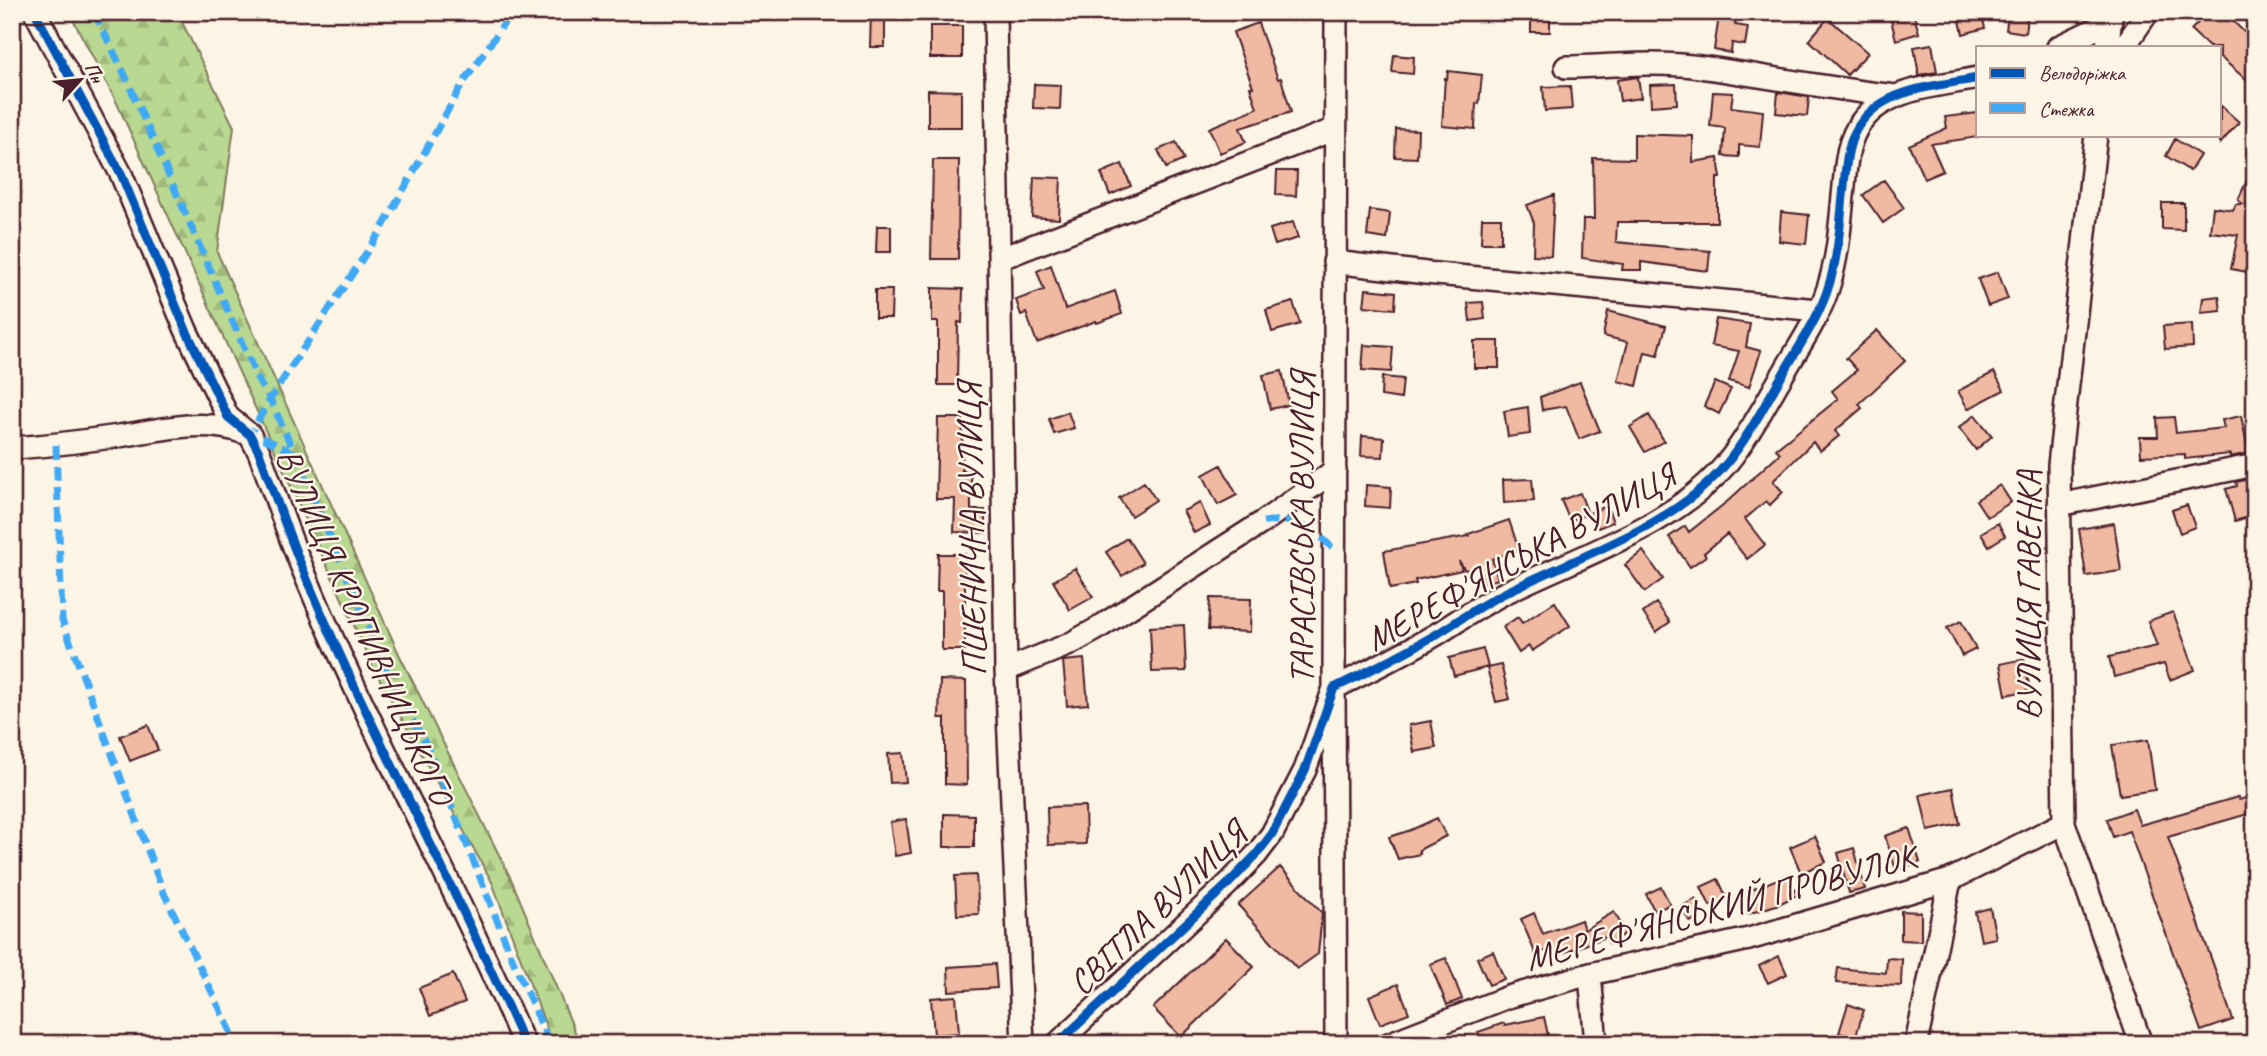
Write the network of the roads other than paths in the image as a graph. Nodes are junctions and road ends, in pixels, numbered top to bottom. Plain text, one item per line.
1 (34, 12) edge
2 (995, 12) edge
3 (1336, 12) edge
4 (2148, 12) edge
5 (2111, 17) edge
6 (2060, 46) edge
7 (2107, 46) edge
8 (2125, 46) edge
9 (1566, 67) dead end
10 (1976, 78) edge
11 (1896, 96) junction
12 (1335, 129) junction
13 (2096, 136) edge
14 (999, 259) junction
15 (1334, 261) junction
16 (1818, 310) junction
17 (250, 435) junction
18 (12, 448) edge
19 (2255, 465) edge
20 (1335, 470) junction
21 (2059, 505) junction
22 (1006, 670) junction
23 (1334, 688) junction
24 (2064, 824) junction
25 (1950, 880) junction
26 (1590, 974) junction
27 (523, 1044) edge
28 (1023, 1044) edge
29 (1057, 1044) edge
30 (1336, 1044) edge
31 (1388, 1044) edge
32 (1596, 1044) edge
33 (1916, 1044) edge
34 (2141, 1044) edge

1 - 17 street, ВУЛИЦЯ КРОПИВНИЦЬКОГО
2 - 14 street, ПШЕНИЧНА ВУЛИЦЯ
3 - 12 street, ТАРАСІВСЬКА ВУЛИЦЯ
4 - 8 street
5 - 6 street
5 - 7 street
9 - 11 street
10 - 11 street, МЕРЕФ'ЯНСЬКА ВУЛИЦЯ
11 - 16 street, МЕРЕФ'ЯНСЬКА ВУЛИЦЯ
12 - 14 street
12 - 15 street, ТАРАСІВСЬКА ВУЛИЦЯ
13 - 21 street, ВУЛИЦЯ ГАВЕНКА
14 - 22 street, ПШЕНИЧНА ВУЛИЦЯ
15 - 16 street
15 - 20 street, ТАРАСІВСЬКА ВУЛИЦЯ
16 - 23 street, МЕРЕФ'ЯНСЬКА ВУЛИЦЯ
17 - 18 street
17 - 27 street, ВУЛИЦЯ КРОПИВНИЦЬКОГО
19 - 21 street
20 - 22 street
20 - 23 street, ТАРАСІВСЬКА ВУЛИЦЯ
21 - 24 street, ВУЛИЦЯ ГАВЕНКА
22 - 28 street, ПШЕНИЧНА ВУЛИЦЯ
23 - 29 street, СВІТЛА ВУЛИЦЯ
23 - 30 street, ТАРАСІВСЬКА ВУЛИЦЯ
24 - 25 street, МЕРЕФ'ЯНСЬКИЙ ПРОВУЛОК
24 - 34 street, ВУЛИЦЯ ГАВЕНКА
25 - 26 street, МЕРЕФ'ЯНСЬКИЙ ПРОВУЛОК
25 - 33 street
26 - 31 street, МЕРЕФ'ЯНСЬКИЙ ПРОВУЛОК
26 - 32 street

